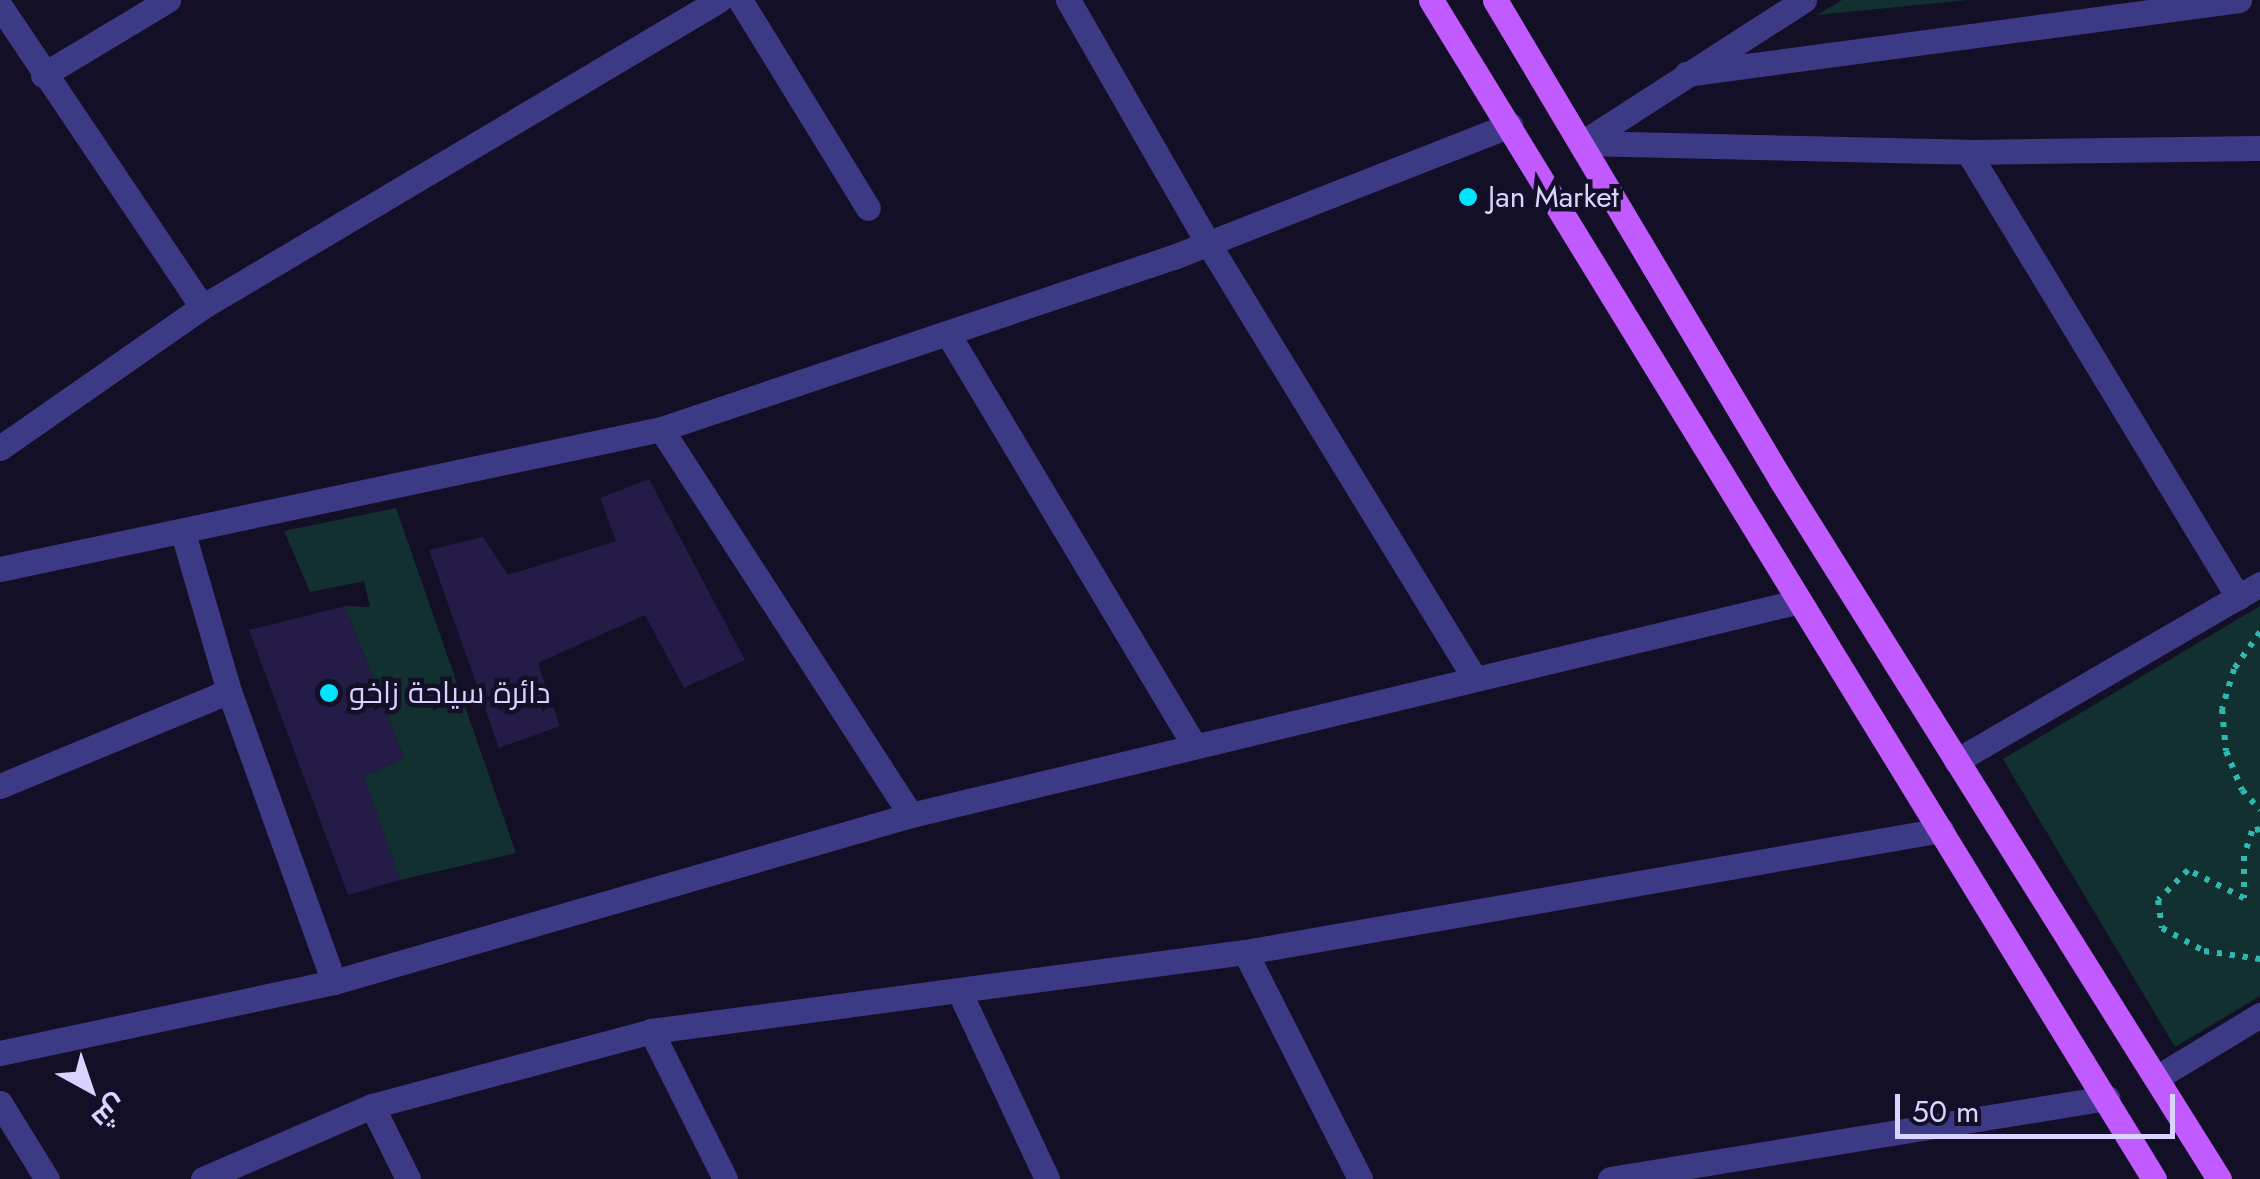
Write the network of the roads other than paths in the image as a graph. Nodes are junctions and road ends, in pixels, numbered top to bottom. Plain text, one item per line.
1 (168, 0) edge
2 (719, 0) edge
3 (740, 0) edge
4 (1068, 0) edge
5 (1431, 0) edge
6 (1495, 0) edge
7 (1804, 0) edge
8 (2239, 0) edge
9 (0, 6) edge
10 (1686, 74) junction
11 (43, 75) junction
12 (1510, 125) junction
13 (1582, 143) junction
14 (2260, 148) edge
15 (1968, 152) junction
16 (868, 208) dead end
17 (1208, 243) junction
18 (202, 307) junction
19 (948, 334) junction
20 (661, 428) junction
21 (0, 448) edge
22 (183, 533) junction
23 (0, 570) edge
24 (2249, 591) edge
25 (1796, 602) junction
26 (1475, 679) junction
27 (230, 691) junction
28 (1195, 746) junction
29 (1956, 761) junction
30 (0, 786) edge
31 (911, 815) junction
32 (1941, 830) junction
33 (1245, 952) junction
34 (334, 982) junction
35 (960, 993) junction
36 (2260, 1015) edge
37 (652, 1031) junction
38 (0, 1053) edge
39 (2156, 1078) junction
40 (2108, 1098) junction
41 (0, 1103) edge
42 (372, 1106) junction
43 (47, 1179) edge
44 (203, 1179) edge
45 (408, 1179) edge
46 (725, 1179) edge
47 (1047, 1179) edge
48 (1360, 1179) edge
49 (1610, 1179) edge
50 (2154, 1179) edge
51 (2219, 1179) edge

1 - 11 street
2 - 18 street
3 - 16 street
4 - 17 street
5 - 12 main road
6 - 13 main road
7 - 10 street
8 - 10 street
9 - 11 street
10 - 13 street
11 - 18 street
12 - 17 street
12 - 25 main road
13 - 15 street
13 - 29 main road
14 - 15 street
15 - 24 street
17 - 19 street
17 - 26 street
18 - 21 street
19 - 20 street
19 - 28 street
20 - 22 street
20 - 31 street
22 - 23 street
22 - 27 street
24 - 29 street
25 - 26 street
25 - 32 main road
26 - 28 street
27 - 30 street
27 - 34 street
28 - 31 street
29 - 39 main road
31 - 34 street
32 - 33 street
32 - 40 main road
33 - 35 street
33 - 48 street
34 - 38 street
35 - 37 street
35 - 47 street
36 - 39 street
37 - 42 street
37 - 46 street
39 - 51 main road
40 - 49 street
40 - 50 main road
41 - 43 street
42 - 44 street
42 - 45 street

